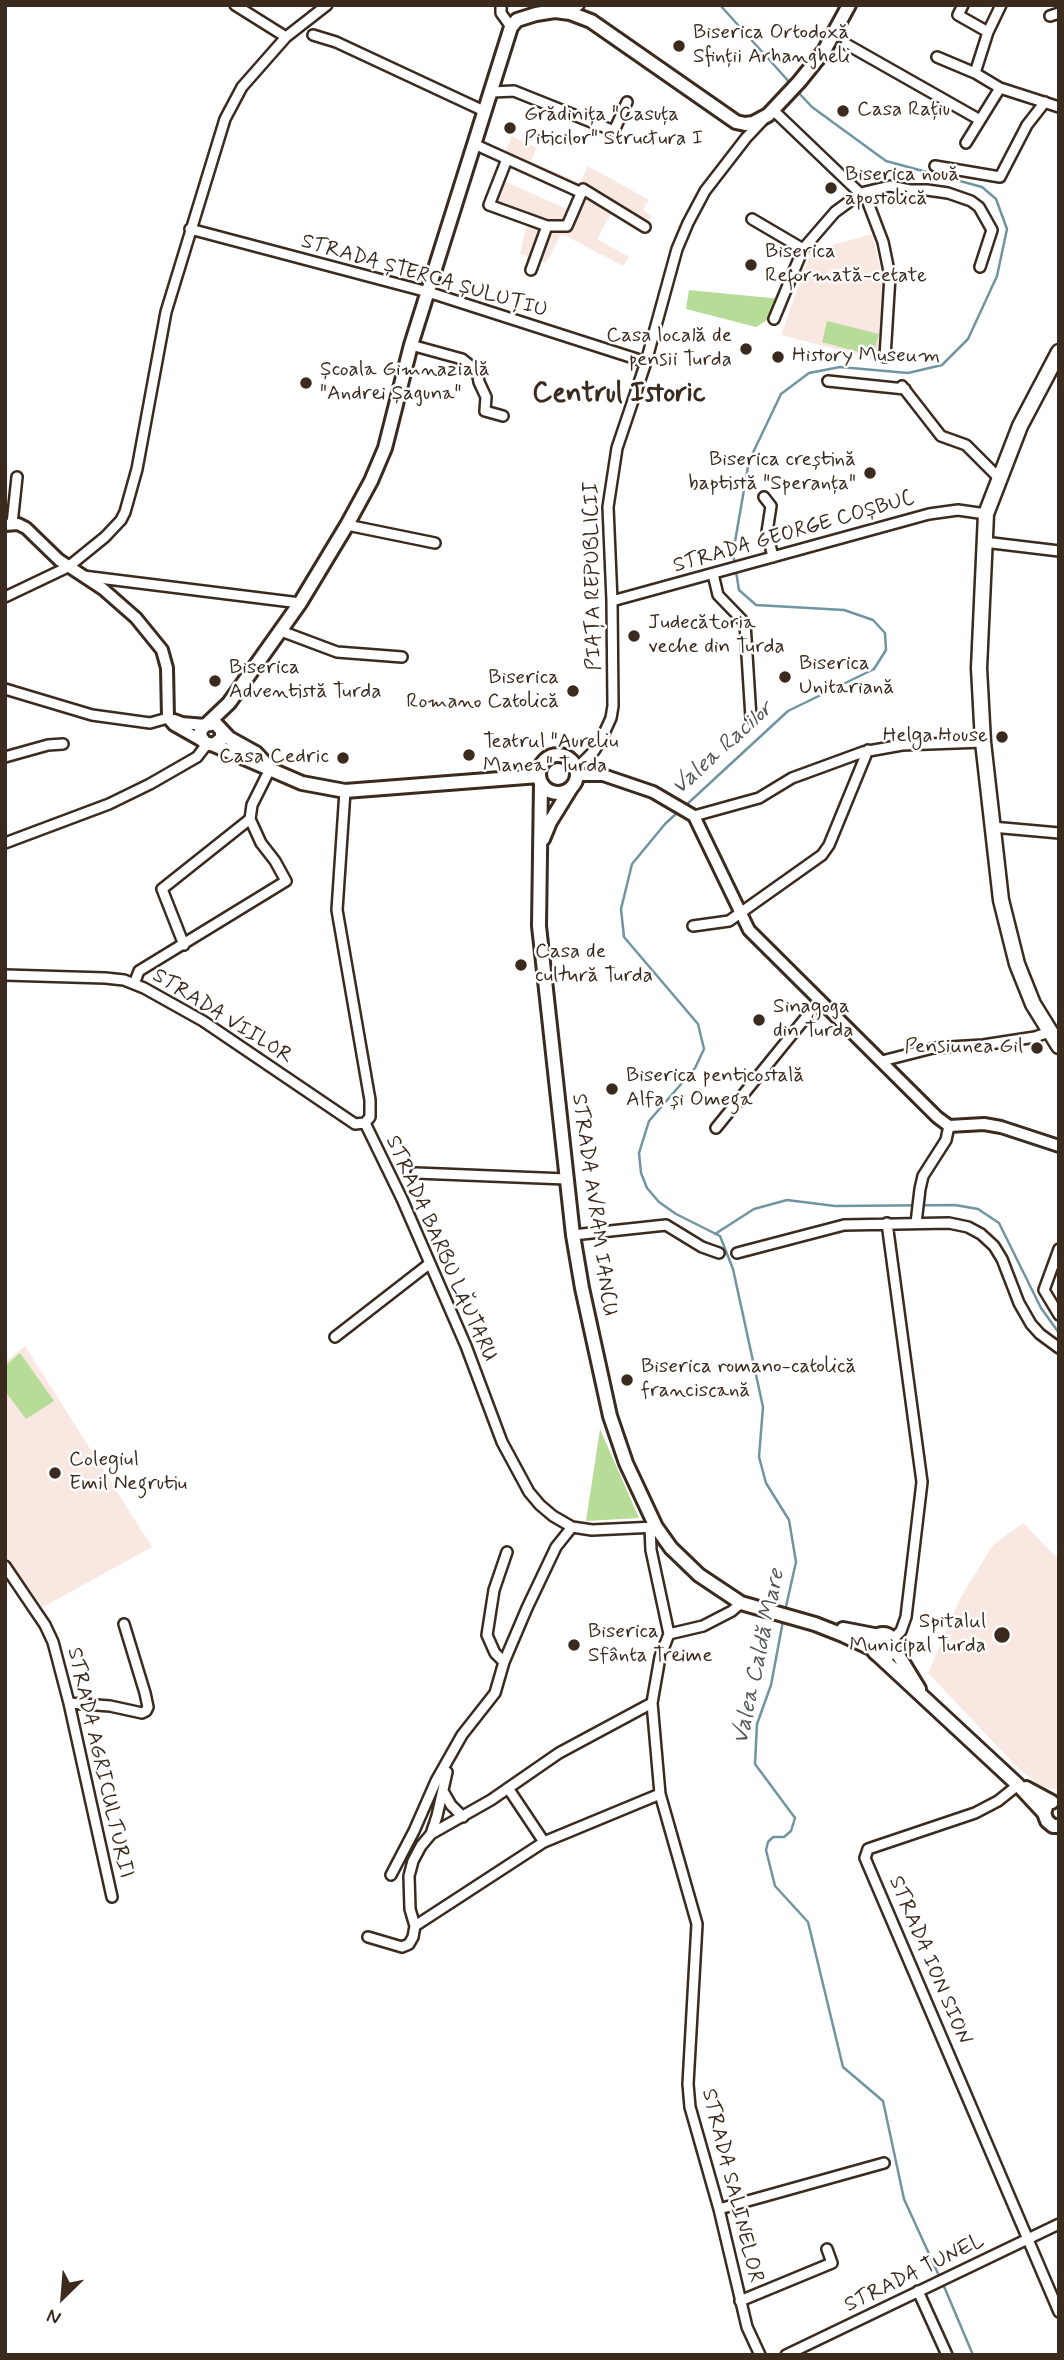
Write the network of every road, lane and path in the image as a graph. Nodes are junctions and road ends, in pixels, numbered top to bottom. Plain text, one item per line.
1 (235, 5) edge
2 (327, 5) edge
3 (500, 5) edge
4 (963, 5) edge
5 (1001, 5) edge
6 (575, 9) edge
7 (846, 9) edge
8 (510, 27) junction
9 (988, 32) junction
10 (313, 35) dead end
11 (286, 37) junction
12 (846, 44) dead end
13 (937, 57) dead end
14 (975, 73) junction
15 (1000, 88) junction
16 (492, 92) junction
17 (627, 102) dead end
18 (1045, 102) junction
19 (1059, 107) edge
20 (484, 111) junction
21 (770, 112) junction
22 (981, 120) junction
23 (967, 143) dead end
24 (474, 144) junction
25 (507, 159) junction
26 (934, 166) dead end
27 (582, 193) junction
28 (861, 193) junction
29 (752, 219) dead end
30 (547, 226) junction
31 (645, 227) dead end
32 (190, 229) junction
33 (803, 249) junction
34 (980, 267) dead end
35 (531, 270) dead end
36 (428, 292) junction
37 (774, 319) dead end
38 (411, 345) junction
39 (1059, 352) edge
40 (885, 357) dead end
41 (646, 362) junction
42 (828, 381) dead end
43 (503, 416) dead end
44 (17, 477) dead end
45 (999, 478) junction
46 (764, 497) dead end
47 (986, 514) junction
48 (8, 525) edge
49 (347, 525) junction
50 (984, 542) junction
51 (435, 543) dead end
52 (1059, 551) edge
53 (773, 557) junction
54 (68, 567) junction
55 (716, 573) junction
56 (81, 576) junction
57 (5, 597) edge
58 (612, 601) junction
59 (300, 603) junction
60 (281, 631) junction
61 (402, 657) dead end
62 (5, 689) edge
63 (169, 718) junction
64 (751, 718) dead end
65 (206, 724) junction
66 (222, 731) junction
67 (982, 742) junction
68 (63, 744) dead end
69 (208, 744) junction
70 (869, 750) junction
71 (5, 757) edge
72 (843, 759) junction
73 (270, 769) junction
74 (859, 774) junction
75 (575, 777) junction
76 (540, 780) junction
77 (345, 791) junction
78 (692, 815) junction
79 (250, 819) junction
80 (992, 827) junction
81 (1059, 833) edge
82 (5, 844) edge
83 (540, 846) junction
84 (740, 915) junction
85 (693, 926) dead end
86 (184, 945) junction
87 (5, 975) edge
88 (134, 984) junction
89 (820, 1000) junction
90 (1054, 1031) edge
91 (1059, 1046) edge
92 (882, 1061) junction
93 (365, 1123) junction
94 (949, 1126) junction
95 (716, 1128) dead end
96 (1059, 1146) edge
97 (416, 1173) dead end
98 (566, 1179) junction
99 (887, 1223) junction
100 (916, 1223) junction
101 (573, 1235) junction
102 (1059, 1248) edge
103 (719, 1253) dead end
104 (737, 1253) dead end
105 (429, 1264) junction
106 (1059, 1315) edge
107 (335, 1337) dead end
108 (1059, 1348) edge
109 (572, 1527) junction
110 (653, 1527) junction
111 (506, 1552) dead end
112 (5, 1566) edge
113 (741, 1603) junction
114 (124, 1625) dead end
115 (815, 1625) junction
116 (668, 1634) junction
117 (878, 1636) junction
118 (893, 1644) junction
119 (875, 1652) junction
120 (504, 1662) junction
121 (920, 1693) junction
122 (69, 1703) junction
123 (652, 1703) junction
124 (450, 1757) junction
125 (1016, 1784) junction
126 (508, 1788) junction
127 (443, 1791) junction
128 (660, 1794) junction
129 (1052, 1805) edge
130 (463, 1817) junction
131 (1059, 1826) edge
132 (431, 1834) junction
133 (544, 1843) junction
134 (391, 1875) dead end
135 (113, 1897) dead end
136 (415, 1926) junction
137 (368, 1937) dead end
138 (884, 2163) dead end
139 (719, 2209) junction
140 (1059, 2224) edge
141 (1027, 2239) junction
142 (827, 2249) dead end
143 (918, 2291) junction
144 (740, 2301) junction
145 (1059, 2312) edge
146 (760, 2355) edge
147 (786, 2355) edge
148 (947, 2355) edge

1 - 11 street
2 - 11 street
3 - 8 street
4 - 9 street
5 - 9 street
6 - 8 main road
6 - 21 main road
7 - 21 main road
8 - 16 main road
9 - 14 street
10 - 20 street
11 - 32 street
12 - 22 street
13 - 14 street
14 - 15 street
15 - 18 street
15 - 22 street
16 - 17 street
16 - 20 main road
18 - 19 street
18 - 26 street
20 - 24 main road
21 - 28 street
21 - 41 street, PIAȚA REPUBLICII
22 - 23 street
24 - 25 street
24 - 36 main road
25 - 27 street
25 - 30 street
27 - 30 street
27 - 31 street
28 - 33 street
28 - 34 street
28 - 40 street
29 - 33 street
30 - 35 street
32 - 36 street, STRADA ȘTERCA ȘULUȚIU
32 - 54 street
33 - 37 street
36 - 38 main road
36 - 41 street, STRADA ȘTERCA ȘULUȚIU
38 - 43 street
38 - 49 main road
39 - 45 main road
41 - 58 street, PIAȚA REPUBLICII
42 - 45 street
44 - 48 street
45 - 47 main road
46 - 53 street
47 - 50 main road
47 - 53 street, STRADA GEORGE COȘBUC
48 - 54 street
49 - 51 street
49 - 59 main road
50 - 52 street
50 - 67 main road
53 - 55 street, STRADA GEORGE COȘBUC
54 - 56 street
54 - 57 street
55 - 58 street, STRADA GEORGE COȘBUC
55 - 64 street
56 - 59 street
56 - 63 street
58 - 75 street, PIAȚA REPUBLICII
59 - 60 main road
60 - 61 street
60 - 65 main road
62 - 63 street
63 - 65 street
63 - 69 street
65 - 66 main road
65 - 69 main road
66 - 69 main road
66 - 73 main road
67 - 70 street
67 - 80 main road
68 - 71 street
69 - 73 main road
69 - 82 street
70 - 72 street
70 - 74 street
72 - 74 street
72 - 78 street
73 - 77 main road
73 - 79 street
74 - 84 street
75 - 76 main road
75 - 76 main road
75 - 78 street
75 - 83 main road, STRADA AVRAM IANCU
76 - 77 main road
76 - 83 main road, STRADA AVRAM IANCU
77 - 93 street, STRADA BARBU LĂUTARU
78 - 84 street
79 - 86 street
79 - 86 street
80 - 81 street
80 - 90 main road
83 - 98 main road, STRADA AVRAM IANCU
84 - 85 street
84 - 89 street
86 - 88 street
87 - 88 street, STRADA VIILOR
88 - 93 street, STRADA VIILOR
89 - 92 street
89 - 95 street
90 - 91 main road
90 - 92 street
92 - 94 street
93 - 105 street, STRADA BARBU LĂUTARU
94 - 96 street
94 - 100 street
97 - 98 street
98 - 101 main road, STRADA AVRAM IANCU
99 - 100 street
99 - 104 street
99 - 118 street
100 - 108 street
101 - 103 street
101 - 110 main road, STRADA AVRAM IANCU
102 - 106 street
105 - 107 street
105 - 109 street, STRADA BARBU LĂUTARU
109 - 110 street
109 - 120 street
110 - 113 main road, STRADA AVRAM IANCU
110 - 116 street, STRADA SALINELOR
111 - 120 street
112 - 122 street, STRADA AGRICULTURII
113 - 115 main road, STRADA AVRAM IANCU
113 - 116 street
114 - 122 street
115 - 117 main road
115 - 119 main road
116 - 123 street, STRADA SALINELOR
117 - 118 main road
117 - 119 main road
118 - 119 main road
118 - 121 main road
119 - 121 main road
120 - 124 street
121 - 125 main road
122 - 135 street, STRADA AGRICULTURII
123 - 126 street
123 - 128 street, STRADA SALINELOR
124 - 127 street
124 - 134 street
125 - 129 main road
125 - 141 street, STRADA ION SION
126 - 130 street
126 - 133 street
127 - 130 street
127 - 132 street
128 - 133 street
128 - 139 street, STRADA SALINELOR
129 - 131 main road
130 - 132 street
132 - 136 street
133 - 136 street
136 - 137 street
138 - 139 street
139 - 144 street, STRADA SALINELOR
140 - 141 street, STRADA TUNEL
141 - 143 street, STRADA TUNEL
141 - 145 street
142 - 144 street
143 - 147 street, STRADA TUNEL
143 - 148 street
144 - 146 street, STRADA SALINELOR

